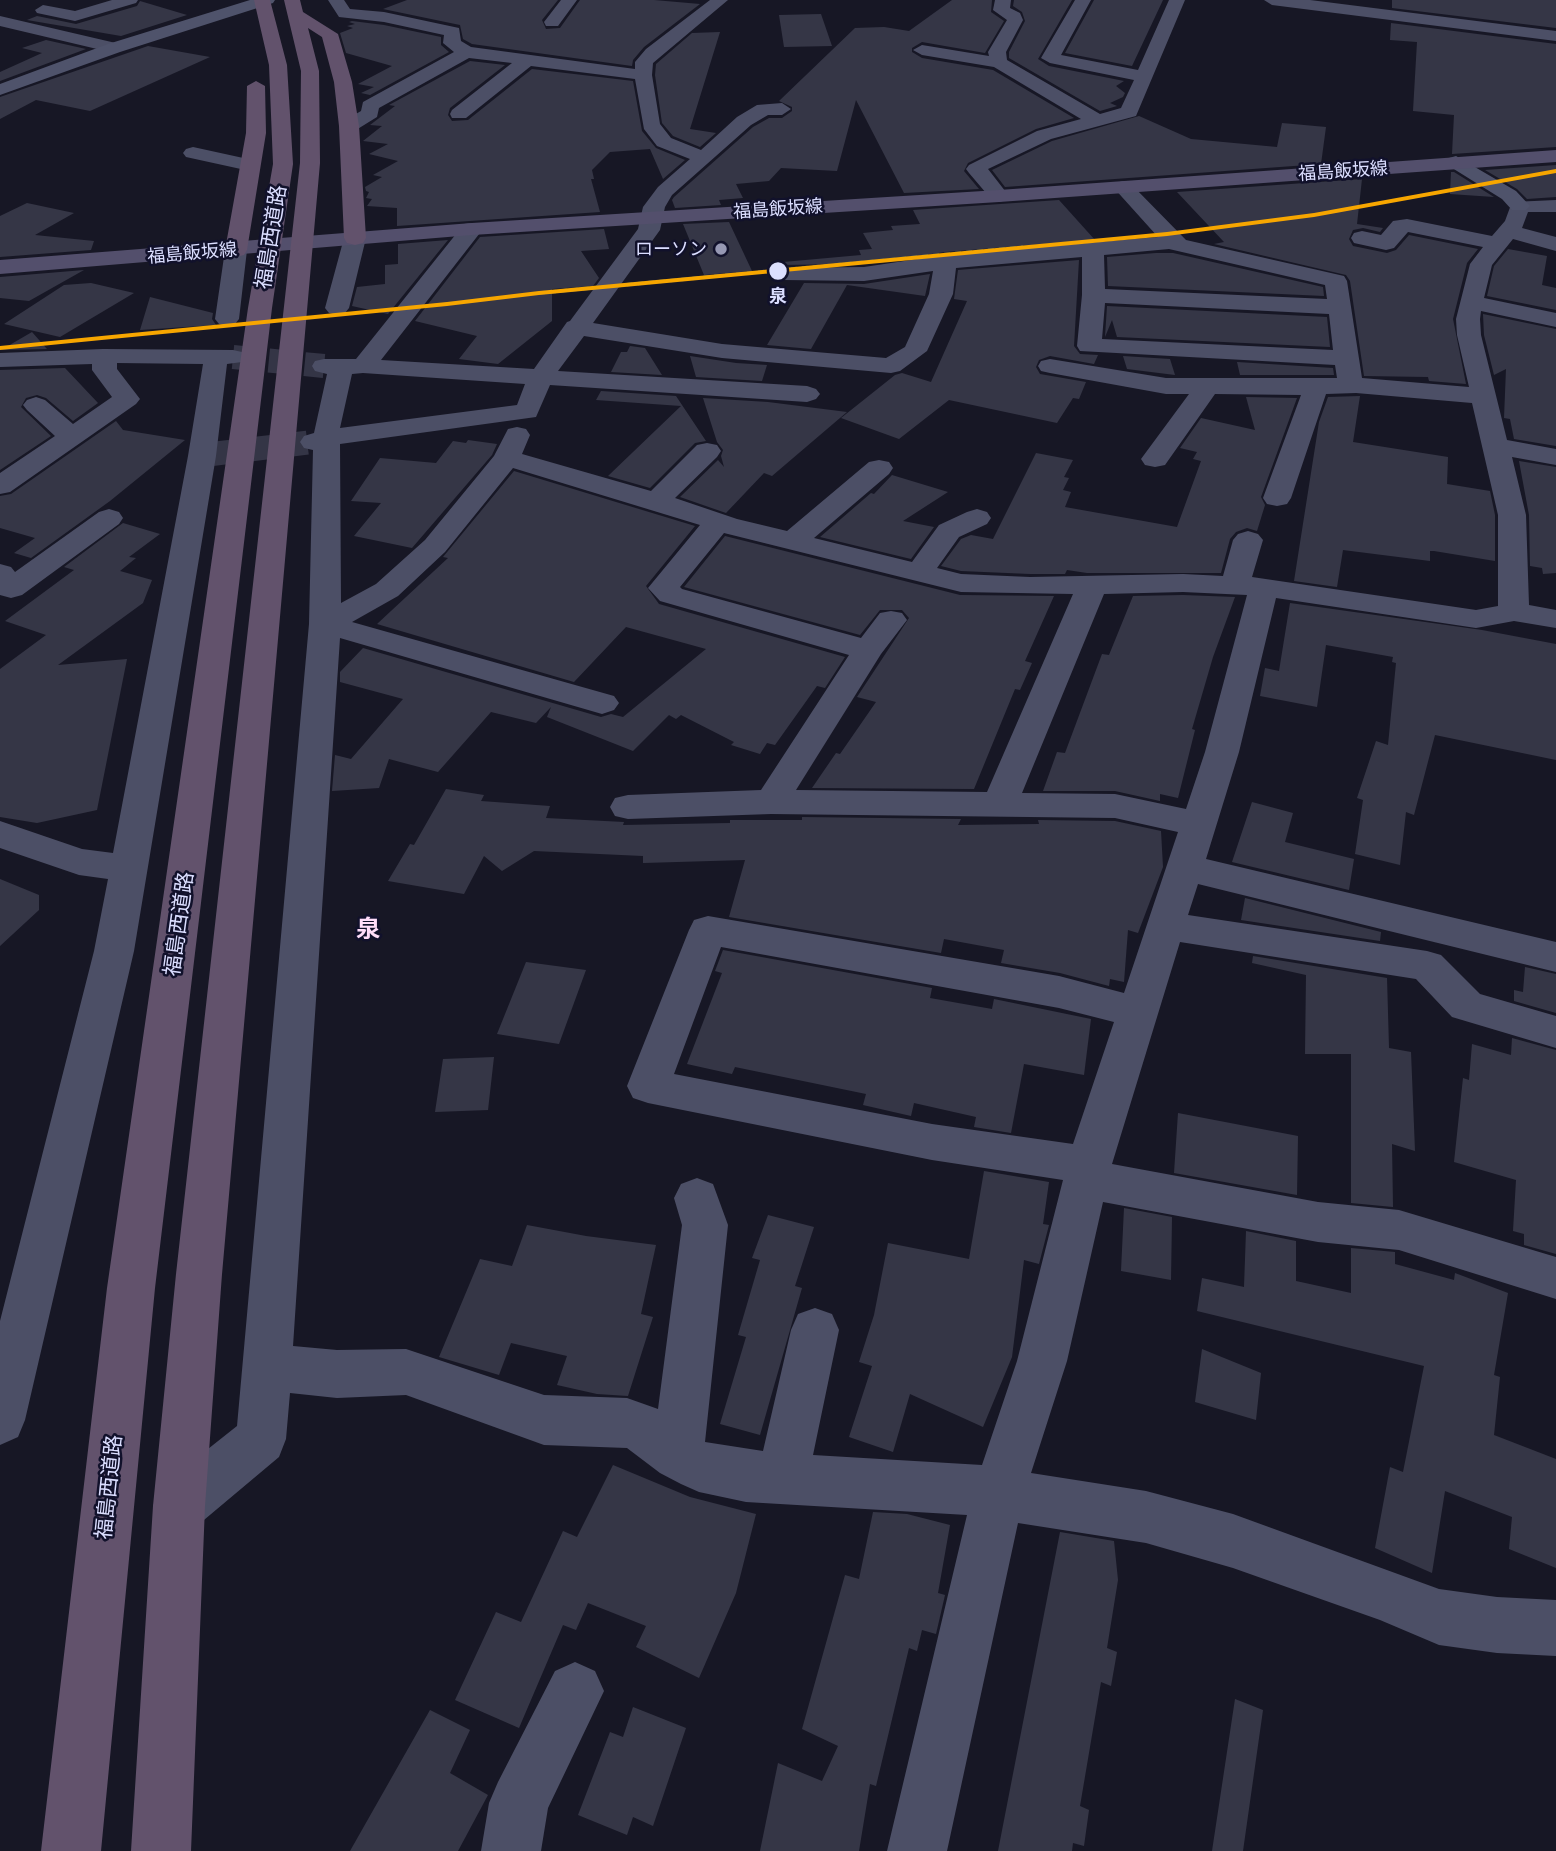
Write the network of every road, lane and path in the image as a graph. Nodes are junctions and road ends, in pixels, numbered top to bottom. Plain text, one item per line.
1 (130, 0) edge
2 (264, 0) edge
3 (337, 0) edge
4 (569, 0) edge
5 (1003, 0) edge
6 (1083, 0) edge
7 (1177, 0) edge
8 (1272, 0) edge
9 (691, 1) edge
10 (718, 1) edge
11 (1310, 2) edge
12 (48, 5) edge
13 (1367, 6) edge
14 (294, 8) edge
15 (1489, 9) dead end
16 (5, 22) edge
17 (552, 22) dead end
18 (1483, 27) junction
19 (50, 33) junction
20 (1556, 36) edge
21 (23, 43) dead end
22 (114, 48) junction
23 (626, 50) dead end
24 (922, 50) dead end
25 (466, 52) junction
26 (652, 53) junction
27 (527, 60) junction
28 (999, 63) junction
29 (278, 65) junction
30 (643, 75) junction
31 (1142, 76) junction
32 (0, 90) edge
33 (782, 109) dead end
34 (459, 114) dead end
35 (1096, 120) junction
36 (349, 126) junction
37 (297, 133) junction
38 (193, 153) dead end
39 (1550, 156) edge
40 (704, 158) junction
41 (1456, 162) junction
42 (250, 165) junction
43 (1123, 187) junction
44 (999, 196) junction
45 (1519, 206) junction
46 (1556, 206) edge
47 (650, 218) junction
48 (472, 229) junction
49 (1503, 237) junction
50 (355, 238) junction
51 (1362, 238) dead end
52 (1173, 242) junction
53 (1556, 244) edge
54 (1093, 249) junction
55 (236, 250) junction
56 (945, 262) junction
57 (0, 267) edge
58 (784, 274) dead end
59 (1094, 295) junction
60 (1471, 302) junction
61 (1340, 307) junction
62 (337, 308) dead end
63 (227, 319) dead end
64 (1556, 320) edge
65 (575, 327) junction
66 (103, 356) junction
67 (32, 358) junction
68 (1347, 358) junction
69 (0, 360) edge
70 (1050, 366) dead end
71 (343, 367) junction
72 (541, 377) junction
73 (0, 378) edge
74 (1350, 385) junction
75 (1207, 387) junction
76 (1316, 387) junction
77 (807, 394) dead end
78 (1485, 396) junction
79 (36, 405) dead end
80 (527, 411) junction
81 (72, 437) junction
82 (320, 440) junction
83 (1497, 446) junction
84 (707, 451) dead end
85 (1556, 457) edge
86 (507, 458) junction
87 (1155, 459) dead end
88 (879, 468) dead end
89 (0, 486) edge
90 (1276, 498) dead end
91 (656, 501) junction
92 (109, 518) dead end
93 (977, 518) dead end
94 (718, 523) junction
95 (1248, 540) dead end
96 (793, 541) junction
97 (0, 573) edge
98 (919, 573) junction
99 (1092, 586) junction
100 (1250, 586) junction
101 (1514, 612) junction
102 (1556, 619) edge
103 (891, 620) dead end
104 (325, 624) junction
105 (868, 650) junction
106 (603, 703) dead end
107 (771, 802) junction
108 (999, 805) junction
109 (628, 807) dead end
110 (1198, 824) junction
111 (0, 834) edge
112 (1184, 867) junction
113 (129, 868) junction
114 (1166, 926) junction
115 (1556, 957) edge
116 (1138, 1013) junction
117 (1556, 1032) edge
118 (1088, 1172) junction
119 (697, 1198) dead end
120 (1556, 1278) edge
121 (816, 1330) dead end
122 (267, 1367) junction
123 (0, 1420) edge
124 (678, 1454) junction
125 (782, 1479) junction
126 (998, 1493) junction
127 (179, 1506) junction
128 (1556, 1628) edge
129 (575, 1691) dead end
130 (71, 1851) edge
131 (161, 1851) edge
132 (511, 1851) edge
133 (917, 1851) edge

1 - 12 street
2 - 22 street
2 - 29 highway, 福島西道路
3 - 25 street
4 - 17 street
5 - 28 street
6 - 31 street
7 - 31 street
8 - 11 street
9 - 10 street
10 - 26 street
11 - 13 street
12 - 16 street
13 - 18 street
14 - 36 highway
14 - 37 highway, 福島西道路
15 - 18 street
16 - 19 street
18 - 20 street
19 - 21 street
19 - 22 street
22 - 32 street
23 - 26 street
24 - 28 street
25 - 27 street
25 - 36 street
26 - 30 street
27 - 30 street
27 - 34 street
28 - 35 street
29 - 37 highway, 福島西道路
29 - 42 highway
30 - 40 street
31 - 35 street
33 - 40 street
35 - 44 street
36 - 50 highway
37 - 127 highway, 福島西道路
37 - 130 highway, 福島西道路
38 - 42 street
39 - 41 main road, 福島飯坂線
40 - 47 street
41 - 43 main road, 福島飯坂線
41 - 45 street
42 - 55 highway
43 - 44 main road, 福島飯坂線
43 - 52 street
44 - 47 main road, 福島飯坂線
45 - 46 street
45 - 49 street
47 - 48 main road, 福島飯坂線
47 - 65 street
48 - 50 main road, 福島飯坂線
48 - 71 street
49 - 51 street
49 - 53 street
49 - 60 street
50 - 55 main road, 福島飯坂線
50 - 62 street
52 - 54 street
52 - 61 street
54 - 56 street
54 - 59 street
55 - 57 main road, 福島飯坂線
55 - 63 street
56 - 58 street
56 - 65 street
59 - 61 street
59 - 68 street
60 - 64 street
60 - 78 street
61 - 68 street
65 - 72 street
66 - 67 street
66 - 81 street
66 - 113 street
67 - 69 street
67 - 73 street
68 - 74 street
70 - 75 street
71 - 72 street
71 - 82 street
72 - 77 street
72 - 80 street
74 - 76 street
74 - 78 street
75 - 76 street
75 - 87 street
76 - 90 street
78 - 83 street
79 - 81 street
80 - 82 street
80 - 86 street
81 - 89 street
82 - 104 street
83 - 85 street
83 - 101 street
84 - 91 street
86 - 91 street
86 - 104 street
88 - 96 street
91 - 94 street
92 - 97 street
93 - 98 street
94 - 96 street
94 - 105 street
95 - 100 street
96 - 98 street
98 - 99 street
99 - 100 street
99 - 108 street
100 - 101 street
100 - 110 street
101 - 102 street
103 - 105 street
104 - 106 street
104 - 122 street
105 - 107 street
107 - 108 street
107 - 109 street
108 - 110 street
110 - 112 street
111 - 113 street
112 - 114 street
112 - 115 street
113 - 123 street
114 - 116 street
114 - 117 street
116 - 118 street
116 - 118 street
118 - 120 street
118 - 126 street
119 - 124 street
121 - 125 street
122 - 124 street
122 - 127 street
124 - 125 street
125 - 126 street
126 - 128 street
126 - 133 street
127 - 131 highway, 福島西道路
129 - 132 street

